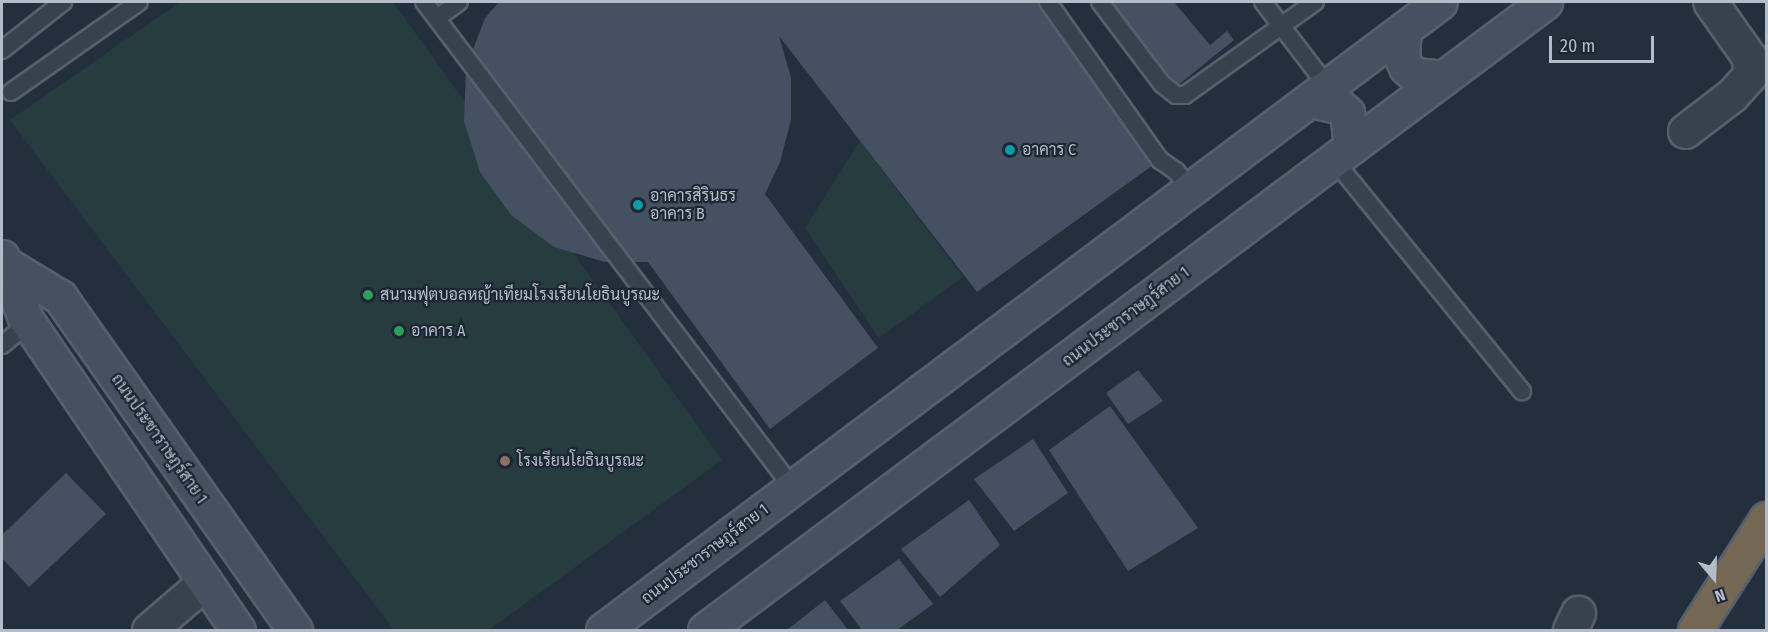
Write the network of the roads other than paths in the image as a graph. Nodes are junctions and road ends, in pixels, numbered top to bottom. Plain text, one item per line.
1 (63, 2) edge
2 (139, 2) edge
3 (424, 2) edge
4 (459, 2) edge
5 (1048, 2) edge
6 (1100, 2) edge
7 (1263, 2) edge
8 (1315, 2) edge
9 (1440, 2) edge
10 (1545, 2) edge
11 (1710, 2) edge
12 (437, 18) junction
13 (1282, 26) junction
14 (1404, 29) junction
15 (2, 50) edge
16 (1444, 78) junction
17 (11, 92) dead end
18 (1319, 93) junction
19 (1684, 131) dead end
20 (1343, 154) junction
21 (1191, 190) junction
22 (4, 260) edge
23 (28, 323) junction
24 (2, 345) edge
25 (1522, 391) dead end
26 (794, 488) junction
27 (1767, 519) edge
28 (205, 582) junction
29 (150, 630) edge
30 (238, 630) edge
31 (295, 630) edge
32 (603, 630) edge
33 (705, 630) edge
34 (1695, 630) edge

1 - 15 lane
2 - 17 lane
3 - 12 lane
4 - 12 lane
5 - 21 lane
6 - 13 lane
7 - 13 lane
8 - 13 lane
9 - 14 main road, ถนนประชาราษฎร์สาย 1
10 - 16 main road, ถนนประชาราษฎร์สาย 1
11 - 19 street
12 - 26 lane
13 - 18 lane
14 - 16 main road
14 - 18 main road, ถนนประชาราษฎร์สาย 1
16 - 20 main road, ถนนประชาราษฎร์สาย 1
18 - 20 main road
18 - 21 main road, ถนนประชาราษฎร์สาย 1
20 - 25 lane
20 - 33 main road, ถนนประชาราษฎร์สาย 1
21 - 26 main road, ถนนประชาราษฎร์สาย 1
22 - 23 main road, ถนนประชาราษฎร์สาย 1
22 - 31 main road, ถนนประชาราษฎร์สาย 1
23 - 24 lane
23 - 28 main road, ถนนประชาราษฎร์สาย 1
26 - 32 main road, ถนนประชาราษฎร์สาย 1
27 - 34 highway
28 - 29 street
28 - 30 main road, ถนนประชาราษฎร์สาย 1

